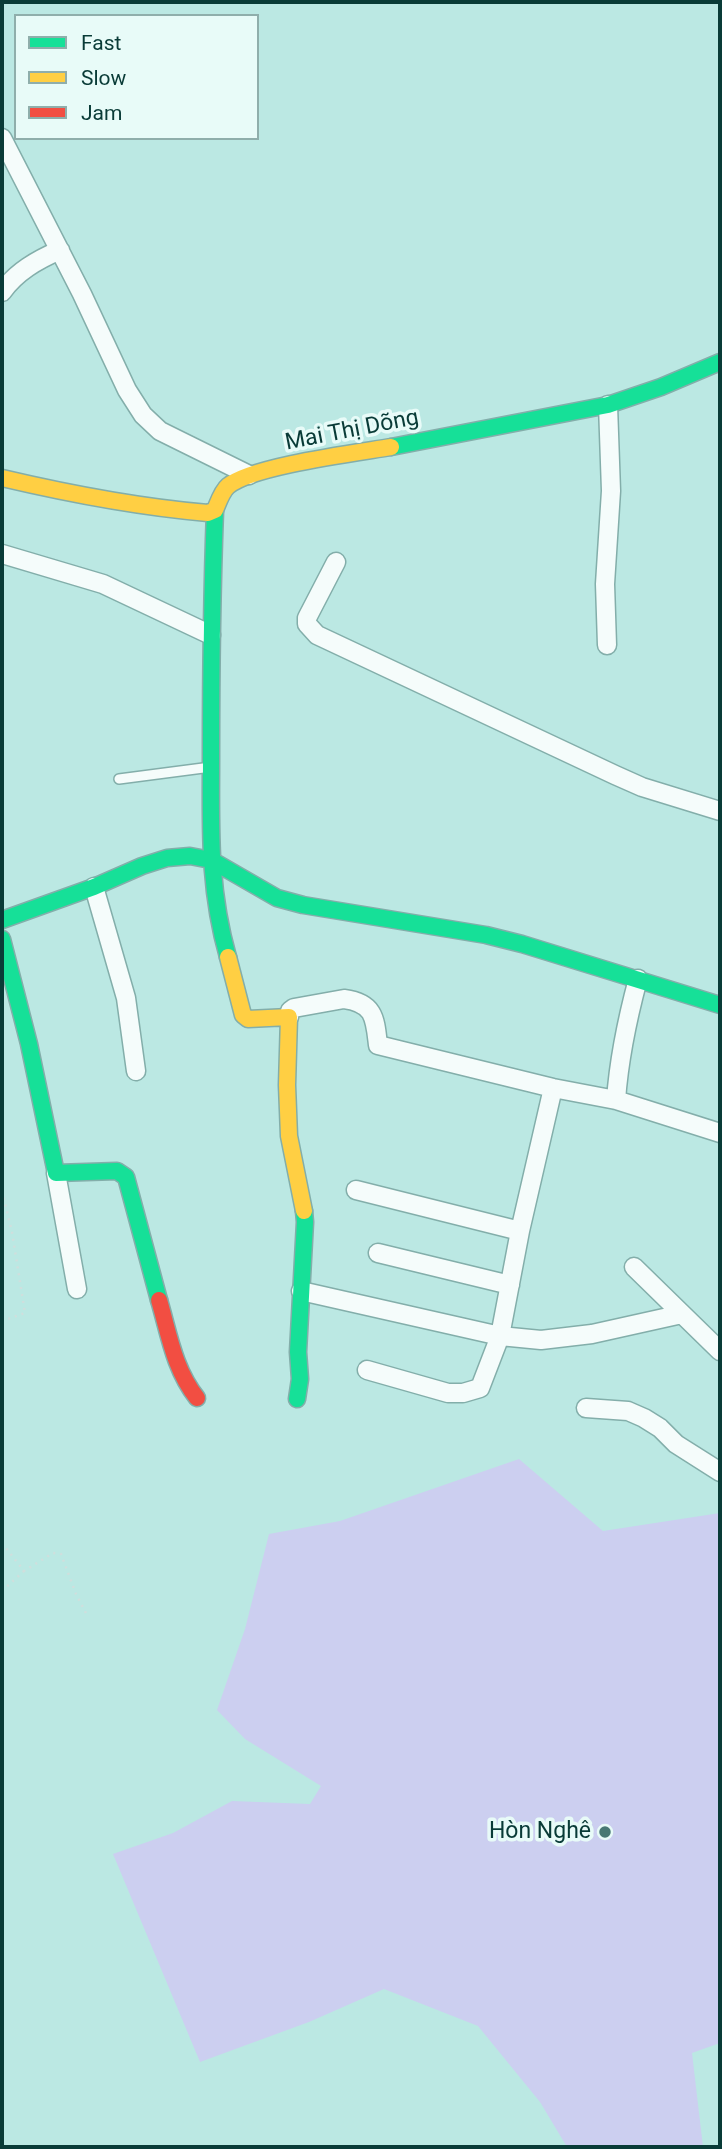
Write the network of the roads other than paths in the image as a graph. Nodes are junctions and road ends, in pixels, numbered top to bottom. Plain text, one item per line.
1 (2, 138) edge
2 (60, 250) junction
3 (2, 292) edge
4 (720, 362) edge
5 (608, 405) junction
6 (249, 475) junction
7 (2, 478) edge
8 (215, 510) junction
9 (2, 554) edge
10 (336, 562) dead end
11 (211, 635) junction
12 (607, 645) dead end
13 (212, 766) junction
14 (119, 779) dead end
15 (720, 811) edge
16 (211, 860) junction
17 (94, 887) junction
18 (2, 920) edge
19 (2, 939) edge
20 (638, 979) junction
21 (720, 1005) edge
22 (289, 1017) junction
23 (136, 1071) dead end
24 (553, 1088) junction
25 (616, 1100) junction
26 (720, 1133) edge
27 (57, 1173) junction
28 (356, 1189) dead end
29 (520, 1231) junction
30 (378, 1253) dead end
31 (634, 1267) dead end
32 (510, 1285) junction
33 (77, 1289) dead end
34 (301, 1290) junction
35 (682, 1314) junction
36 (500, 1336) junction
37 (720, 1351) edge
38 (367, 1370) dead end
39 (197, 1398) dead end
40 (297, 1399) dead end
41 (586, 1408) dead end
42 (720, 1472) edge

1 - 2 street
2 - 3 street
2 - 6 street
4 - 5 street, Mai Thị Dõng
5 - 6 street, Mai Thị Dõng
5 - 12 street
6 - 8 street, Mai Thị Dõng
7 - 8 street
8 - 11 street
9 - 11 street
10 - 15 street
11 - 13 street
13 - 14 lane
13 - 16 street
16 - 17 street
16 - 20 street
16 - 22 street
17 - 18 street
17 - 23 street
19 - 27 street
20 - 21 street
20 - 25 street
22 - 24 street
22 - 34 street
24 - 25 street
24 - 29 street
25 - 26 street
27 - 33 street
27 - 39 street
28 - 29 street
29 - 32 street
30 - 32 street
31 - 35 street
32 - 36 street
34 - 36 street
34 - 40 street
35 - 36 street
35 - 37 street
36 - 38 street
41 - 42 street

